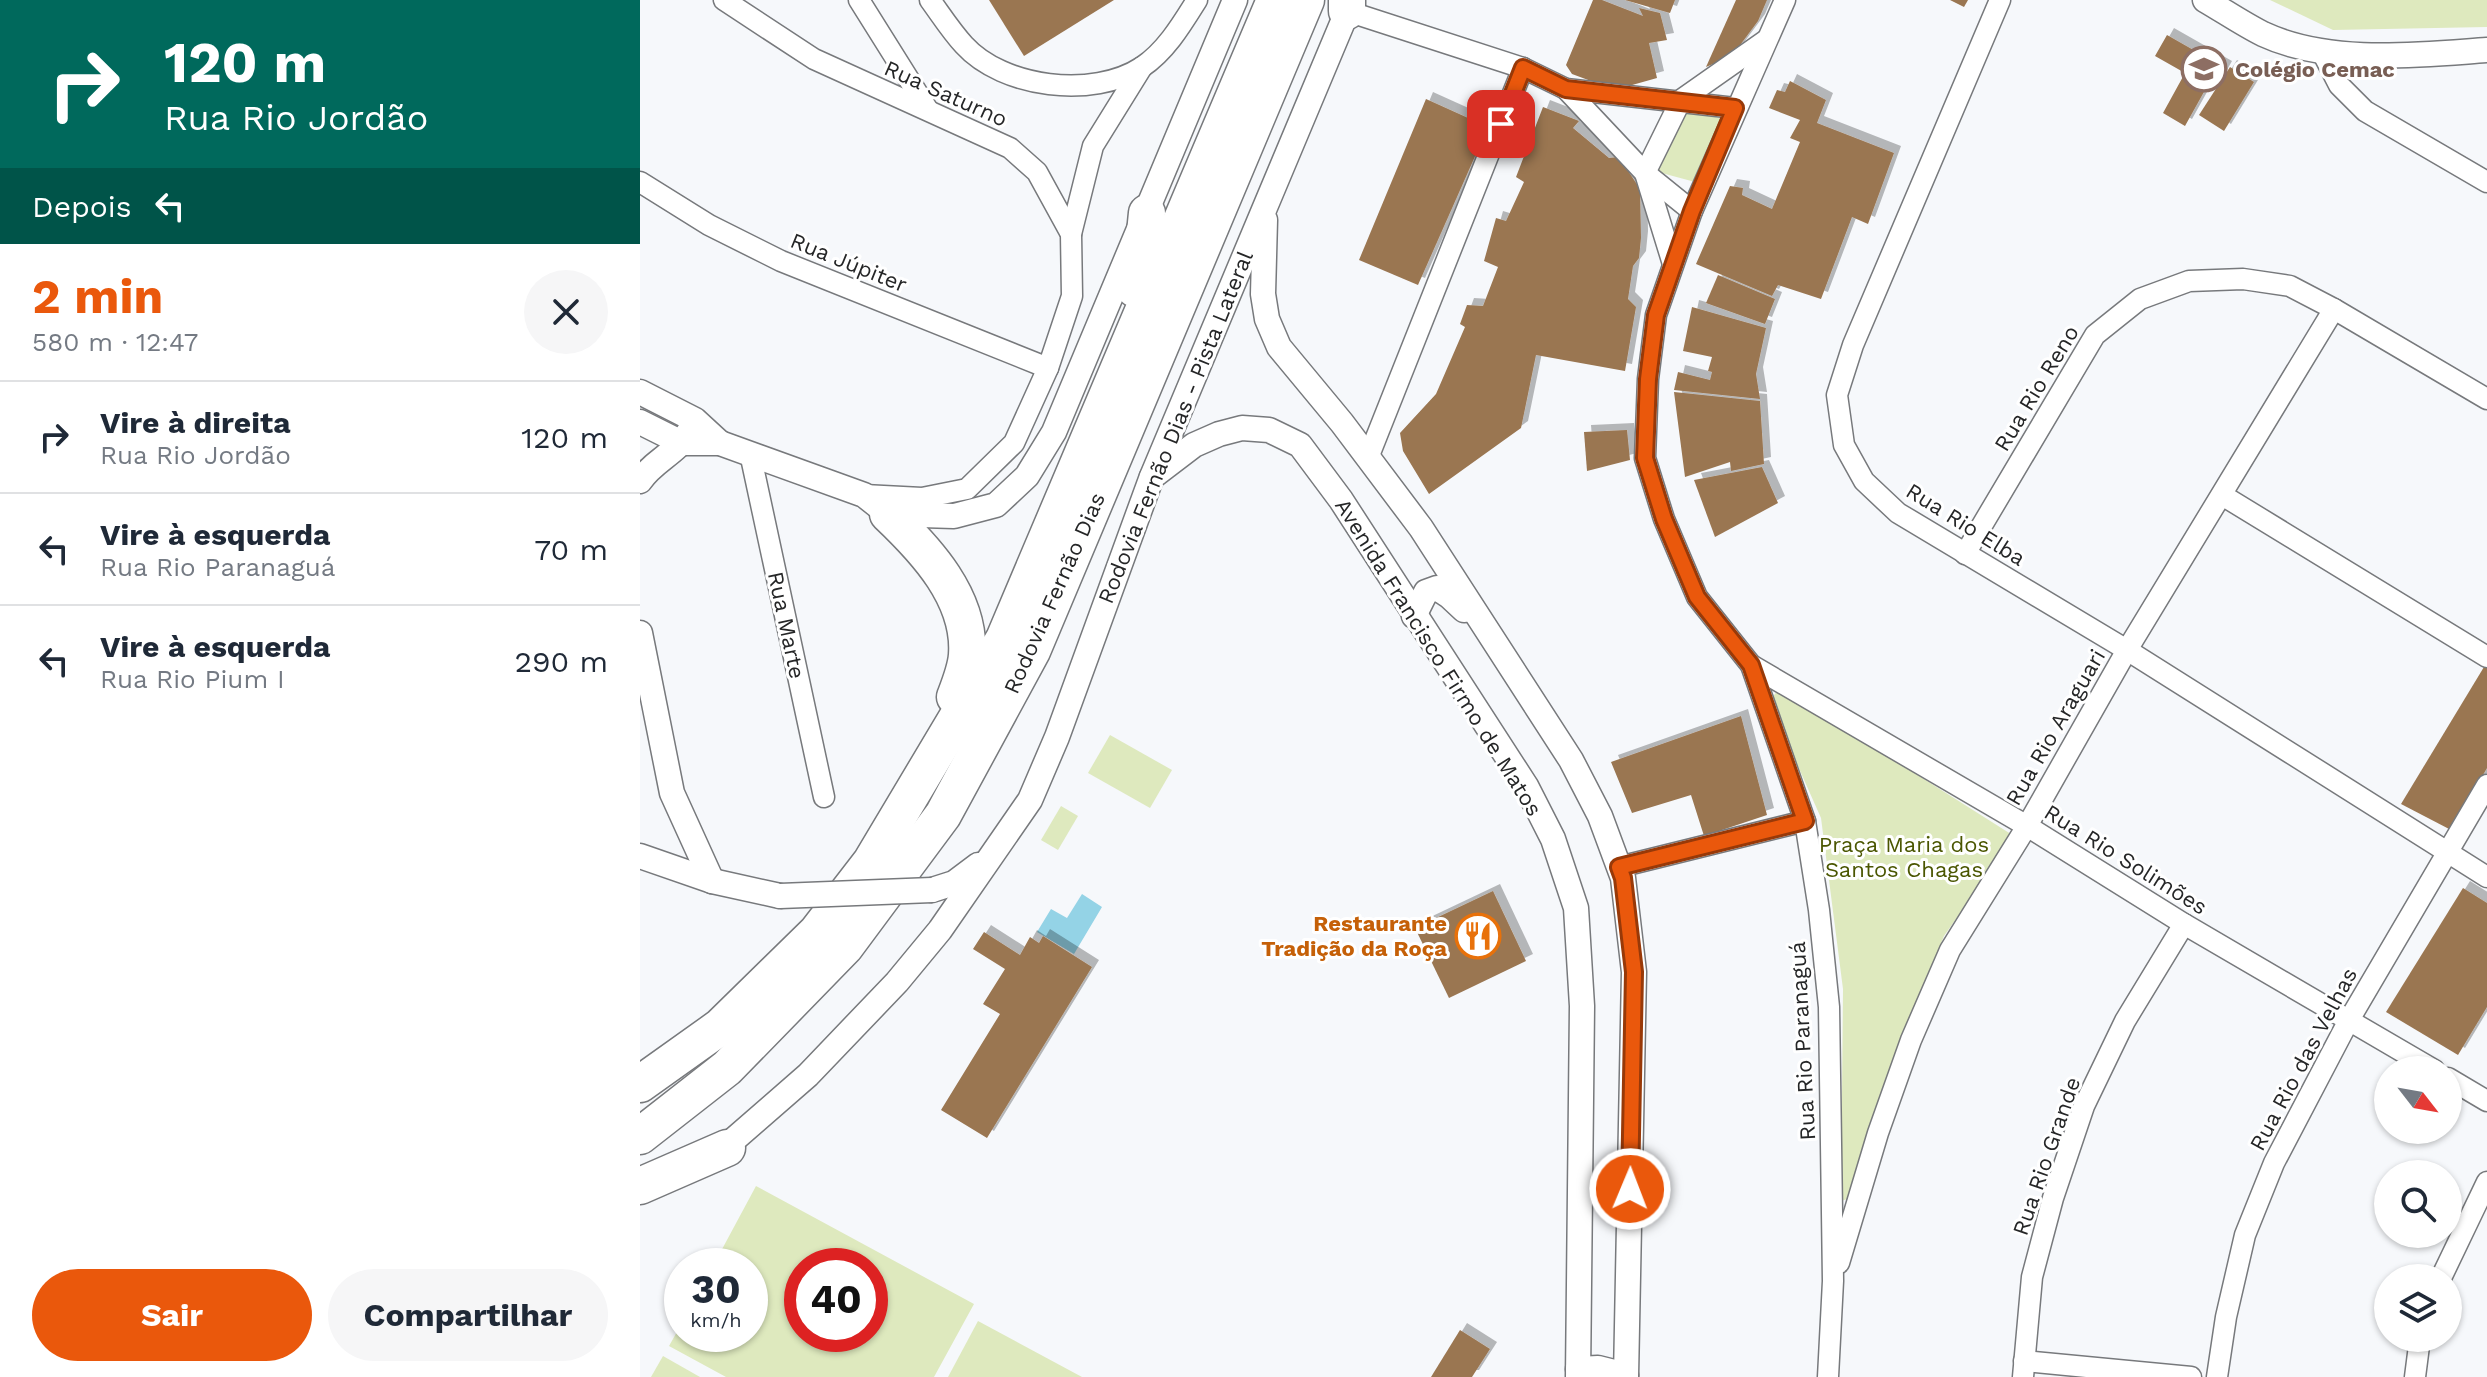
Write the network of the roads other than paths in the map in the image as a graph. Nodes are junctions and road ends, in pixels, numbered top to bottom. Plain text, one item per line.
1 (724, 0) edge
2 (859, 0) edge
3 (930, 0) edge
4 (1197, 0) edge
5 (1235, 0) edge
6 (1275, 0) edge
7 (1306, 0) edge
8 (1785, 0) edge
9 (2000, 0) edge
10 (2205, 0) edge
11 (1349, 4) edge
12 (1766, 39) junction
13 (2321, 50) junction
14 (2487, 50) edge
15 (1142, 67) junction
16 (1523, 68) junction
17 (1566, 89) junction
18 (1681, 100) junction
19 (1735, 108) junction
20 (928, 110) junction
21 (1645, 173) junction
22 (640, 182) edge
23 (2487, 182) edge
24 (1266, 202) junction
25 (1692, 211) junction
26 (1147, 213) junction
27 (1071, 234) junction
28 (1673, 264) junction
29 (2334, 309) junction
30 (1048, 368) junction
31 (640, 392) edge
32 (2487, 399) edge
33 (695, 420) junction
34 (640, 422) edge
35 (682, 443) junction
36 (720, 443) junction
37 (750, 453) junction
38 (1368, 458) junction
39 (1078, 465) junction
40 (1151, 479) junction
41 (640, 481) edge
42 (2222, 495) junction
43 (876, 504) junction
44 (1965, 554) junction
45 (1414, 616) junction
46 (640, 633) edge
47 (1493, 641) junction
48 (2127, 650) junction
49 (2487, 657) edge
50 (1751, 665) junction
51 (2487, 785) edge
52 (824, 797) dead end
53 (1805, 821) junction
54 (2027, 826) junction
55 (996, 852) junction
56 (2447, 853) junction
57 (640, 856) edge
58 (871, 862) junction
59 (1619, 867) junction
60 (2487, 877) edge
61 (712, 881) junction
62 (2184, 924) junction
63 (2349, 1020) junction
64 (2410, 1056) edge
65 (640, 1084) edge
66 (2462, 1086) edge
67 (2487, 1101) edge
68 (640, 1136) edge
69 (727, 1148) junction
70 (2487, 1182) edge
71 (640, 1186) edge
72 (640, 1206) edge
73 (2448, 1264) edge
74 (1833, 1281) junction
75 (2418, 1352) edge
76 (2023, 1369) edge
77 (1578, 1373) edge
78 (1626, 1376) edge
79 (1828, 1377) edge
80 (2191, 1377) edge
81 (2217, 1377) edge
82 (2415, 1377) edge

1 - 20 street, Rua Saturno
2 - 20 street
3 - 15 street
4 - 15 street
5 - 26 street
6 - 39 highway, Rodovia Fernão Dias
7 - 68 highway, Rodovia Fernão Dias
8 - 12 street, Rua Rio Paranaguá
9 - 44 street, Rua Rio Elba
10 - 13 street
11 - 16 street
11 - 24 street, Rodovia Fernão Dias - Pista Lateral
12 - 18 street
12 - 19 street, Rua Rio Paranaguá
13 - 14 street
13 - 23 street
15 - 27 street
16 - 17 street
16 - 38 street
17 - 18 street
17 - 21 street
18 - 19 street
18 - 21 street
19 - 25 street, Rua Rio Paranaguá
20 - 27 street, Rua Saturno
21 - 25 street
21 - 28 street
22 - 30 street, Rua Júpiter
24 - 38 street
24 - 40 street, Rodovia Fernão Dias - Pista Lateral
25 - 28 street, Rua Rio Paranaguá
26 - 39 highway
26 - 43 street
27 - 30 street, Rua Saturno
28 - 50 street, Rua Rio Paranaguá
29 - 32 street, Rua Rio Reno
29 - 42 street, Rua Rio Araguari
29 - 44 street, Rua Rio Reno
30 - 43 street, Rua Saturno
31 - 33 street
33 - 35 street
33 - 36 street
34 - 35 street
35 - 36 street
35 - 41 street
36 - 37 street
37 - 43 street
37 - 52 street, Rua Marte
38 - 47 street
39 - 58 highway, Rodovia Fernão Dias
40 - 45 street, Avenida Francisco Firmo de Matos
40 - 55 street, Rodovia Fernão Dias - Pista Lateral
42 - 48 street, Rua Rio Araguari
42 - 49 street
43 - 58 highway
44 - 48 street, Rua Rio Elba
45 - 47 street
45 - 77 street, Avenida Francisco Firmo de Matos
46 - 61 street
47 - 59 street
48 - 54 street, Rua Rio Araguari
48 - 56 street, Rua Rio Elba
50 - 53 street, Rua Rio Paranaguá
50 - 54 street, Rua Rio Solimões
51 - 56 street, Rua Rio das Velhas
53 - 59 street
53 - 74 street, Rua Rio Paranaguá
54 - 62 street, Rua Rio Solimões
54 - 74 street, Rua Rio Araguari
55 - 61 street, bridge
55 - 69 street
56 - 60 street, Rua Rio Elba
56 - 63 street, Rua Rio das Velhas
57 - 61 street
58 - 65 highway, Rodovia Fernão Dias
59 - 78 street
62 - 63 street, Rua Rio Solimões
62 - 76 street, Rua Rio Grande
63 - 64 street, Rua Rio Solimões
63 - 81 street, Rua Rio das Velhas
66 - 67 street
69 - 71 highway
69 - 72 street
70 - 73 street
74 - 79 street, Rua Rio Paranaguá
75 - 82 street
76 - 80 street
77 - 78 street

